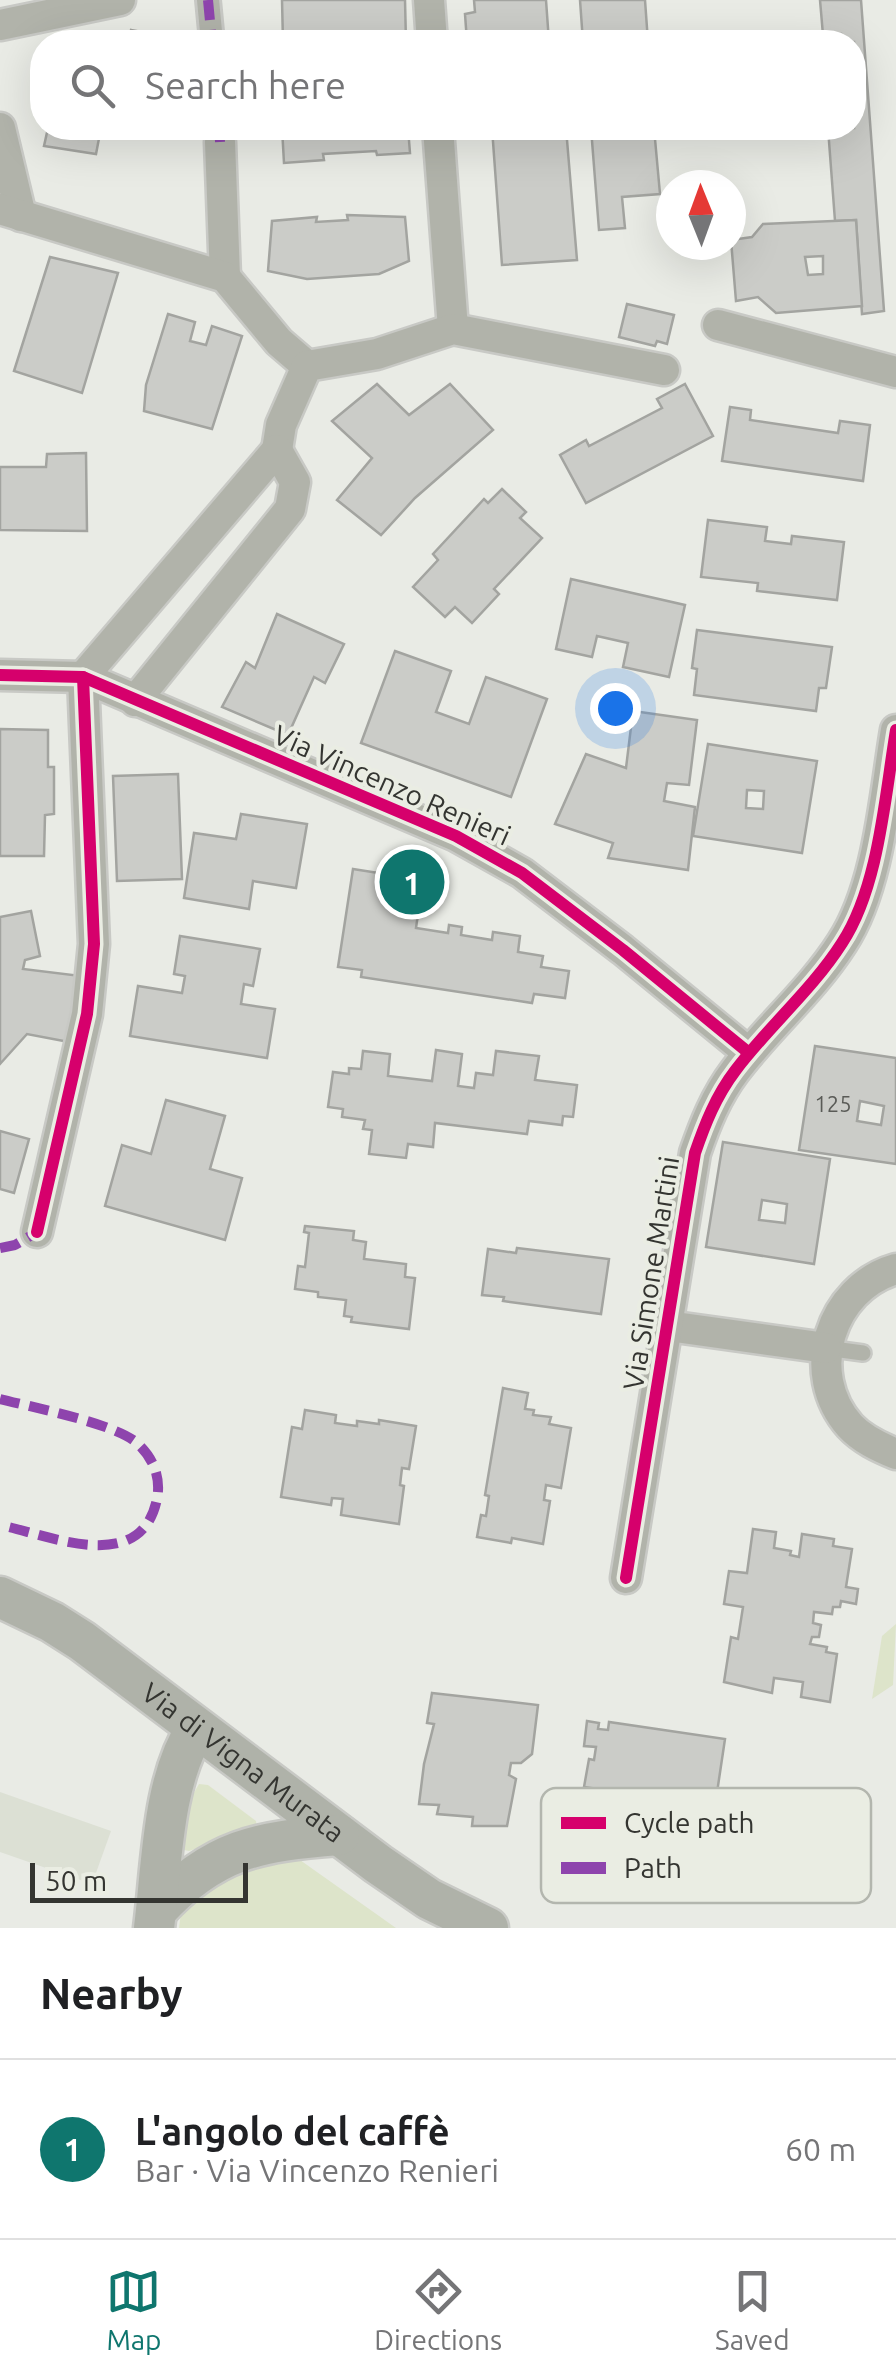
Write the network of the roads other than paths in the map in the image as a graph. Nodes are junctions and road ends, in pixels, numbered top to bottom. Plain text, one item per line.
1 (120, 0) edge
2 (208, 0) edge
3 (430, 0) edge
4 (0, 25) edge
5 (211, 30) edge
6 (431, 30) edge
7 (0, 128) edge
8 (219, 140) edge
9 (439, 140) edge
10 (10, 212) edge
11 (225, 277) junction
12 (718, 325) dead end
13 (454, 329) junction
14 (306, 366) junction
15 (664, 370) dead end
16 (896, 372) edge
17 (277, 450) junction
18 (0, 675) edge
19 (83, 677) junction
20 (135, 701) junction
21 (896, 730) edge
22 (749, 1054) junction
23 (36, 1232) dead end
24 (896, 1269) edge
25 (668, 1326) junction
26 (826, 1348) junction
27 (863, 1354) dead end
28 (896, 1454) edge
29 (626, 1578) dead end
30 (0, 1598) edge
31 (196, 1729) junction
32 (339, 1835) junction
33 (156, 1919) edge
34 (488, 1928) edge

1 - 4 street
2 - 5 street
3 - 6 street
7 - 10 street
8 - 11 street
9 - 13 street
10 - 11 street
11 - 14 street
12 - 16 street
13 - 14 street
13 - 15 street
14 - 17 street
17 - 19 street
17 - 20 street
18 - 19 street
19 - 20 street, Via Vincenzo Renieri
19 - 23 street
20 - 22 street, Via Vincenzo Renieri
21 - 22 street, Via Simone Martini
22 - 25 street, Via Simone Martini
24 - 26 street
25 - 26 street, Via Simone Martini
25 - 29 street, Via Simone Martini
26 - 27 lane, Via Simone Martini
26 - 28 street
30 - 31 main road, Via di Vigna Murata
31 - 32 main road, Via di Vigna Murata
31 - 33 main road
32 - 33 main road
32 - 34 main road, Via di Vigna Murata

